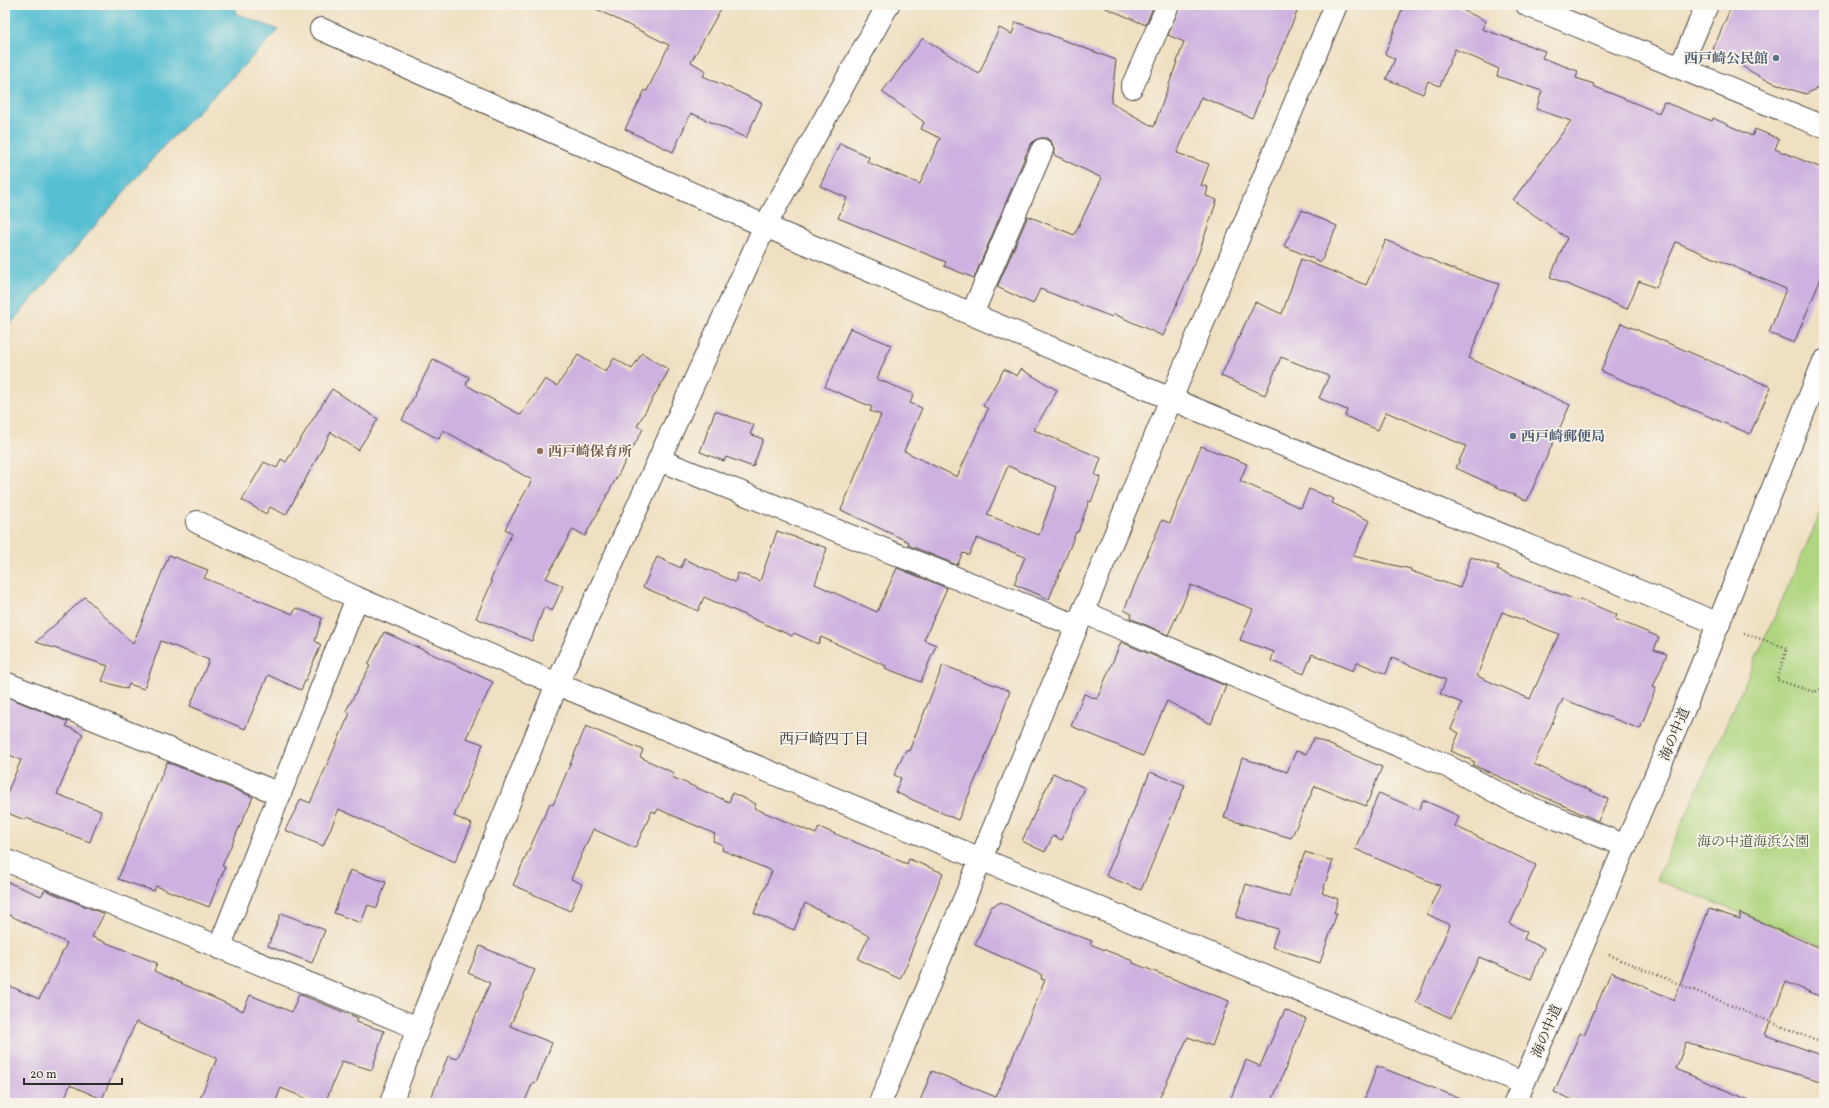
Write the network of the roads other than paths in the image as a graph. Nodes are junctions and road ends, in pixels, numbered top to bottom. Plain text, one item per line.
1 (888, 5) edge
2 (1168, 5) edge
3 (1336, 5) edge
4 (1527, 5) edge
5 (1707, 5) edge
6 (321, 29) dead end
7 (1680, 68) junction
8 (1132, 87) dead end
9 (1824, 127) edge
10 (1042, 150) dead end
11 (765, 226) junction
12 (972, 314) junction
13 (1824, 361) edge
14 (1171, 399) junction
15 (659, 460) junction
16 (197, 522) dead end
17 (357, 598) junction
18 (1080, 619) junction
19 (1719, 624) junction
20 (5, 683) edge
21 (557, 684) junction
22 (280, 794) junction
23 (1626, 846) junction
24 (5, 860) edge
25 (981, 860) junction
26 (219, 948) junction
27 (418, 1028) junction
28 (1523, 1083) junction
29 (392, 1103) edge
30 (880, 1103) edge
31 (1515, 1103) edge

1 - 11 street
2 - 8 street
3 - 14 street
4 - 7 street
5 - 7 street
6 - 11 street
7 - 9 street
10 - 12 street
11 - 12 street
11 - 15 street
12 - 14 street
13 - 19 street, 海の中道
14 - 18 street
14 - 19 street
15 - 18 street
15 - 21 street
16 - 17 street
17 - 21 street
17 - 22 street
18 - 23 street
18 - 25 street
19 - 23 street, 海の中道
20 - 22 street
21 - 25 street
21 - 27 street
22 - 26 street
23 - 28 street, 海の中道
24 - 26 street
25 - 28 street
25 - 30 street
26 - 27 street
27 - 29 street
28 - 31 street, 海の中道

